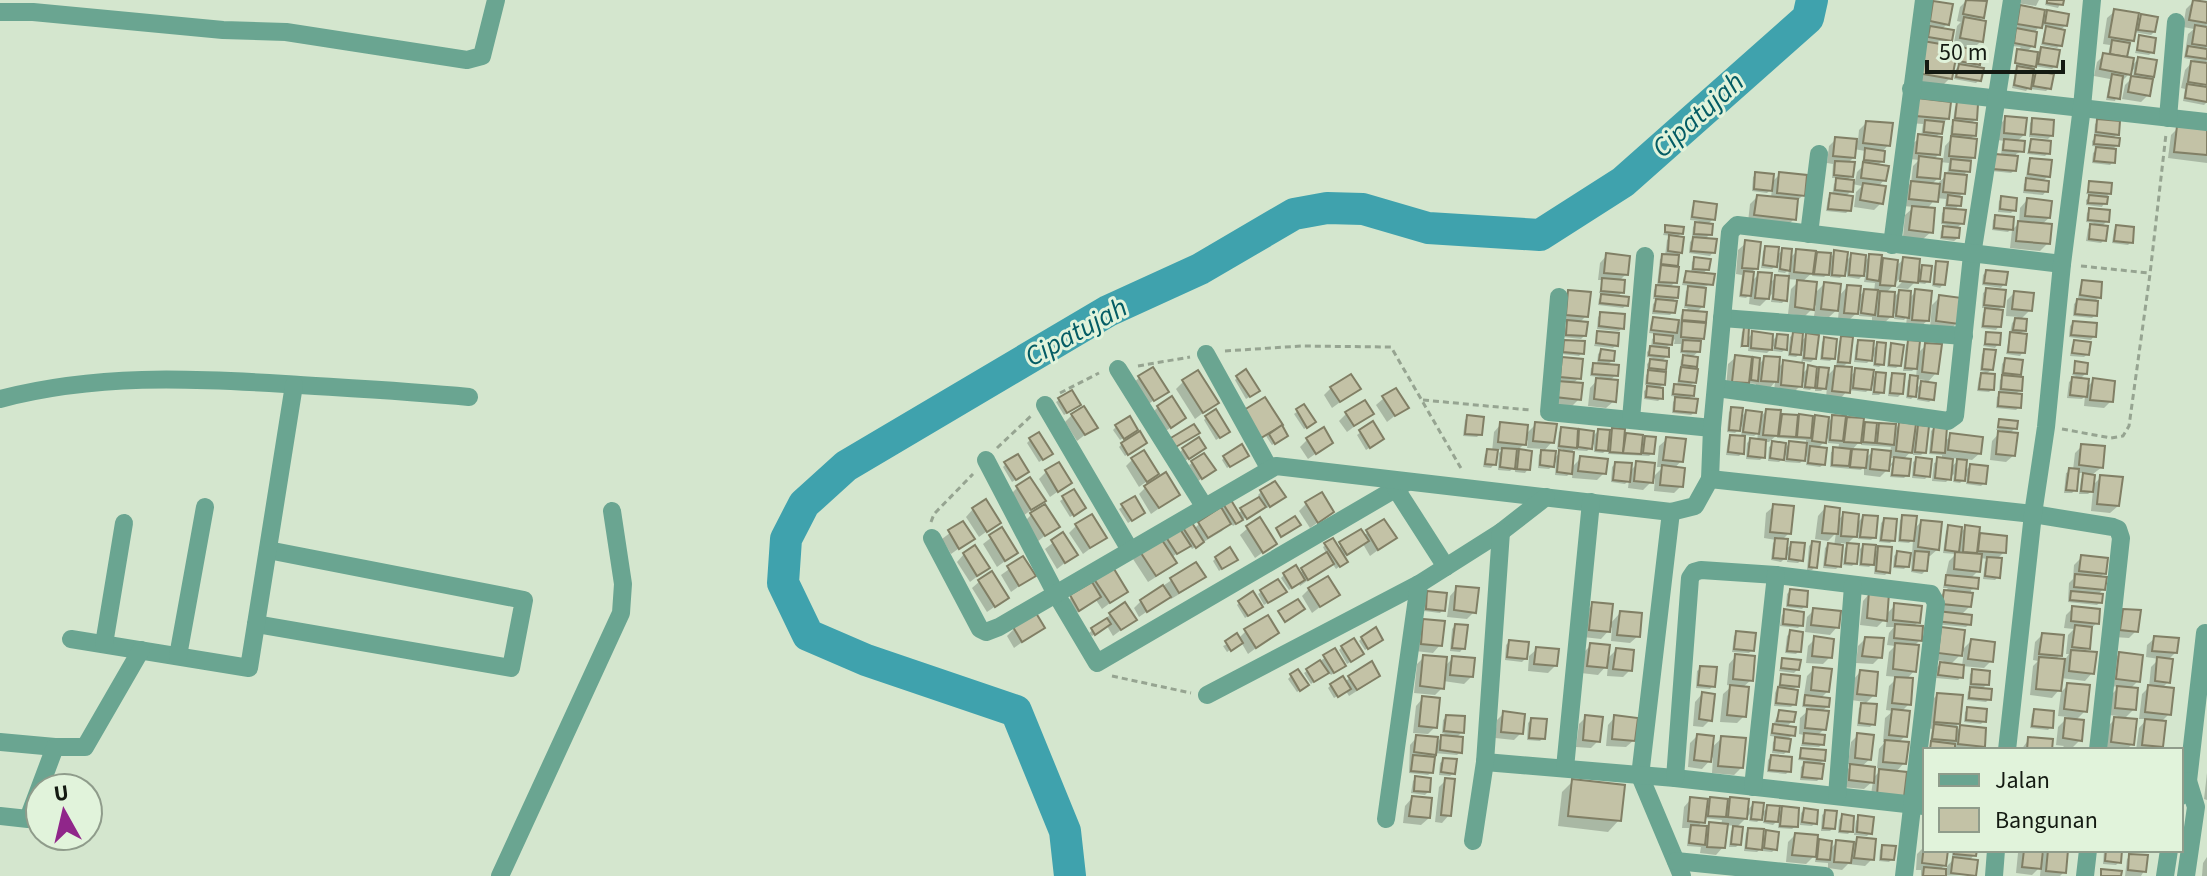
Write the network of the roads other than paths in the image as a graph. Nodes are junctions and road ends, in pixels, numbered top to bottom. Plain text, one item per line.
1 (496, 0) edge
2 (1924, 0) edge
3 (2012, 0) edge
4 (2092, 0) edge
5 (0, 12) edge
6 (2176, 22) dead end
7 (1911, 89) junction
8 (1994, 99) junction
9 (2082, 107) junction
10 (2168, 118) junction
11 (2207, 122) edge
12 (1819, 154) dead end
13 (1809, 234) junction
14 (1892, 245) junction
15 (1972, 255) junction
16 (1645, 256) dead end
17 (2062, 264) junction
18 (1559, 297) dead end
19 (1722, 318) junction
20 (1964, 336) junction
21 (1206, 354) dead end
22 (1118, 369) dead end
23 (294, 385) junction
24 (1717, 388) junction
25 (469, 397) dead end
26 (0, 399) edge
27 (1045, 405) dead end
28 (1631, 419) junction
29 (1712, 428) junction
30 (986, 460) dead end
31 (1269, 468) junction
32 (1710, 479) junction
33 (1401, 486) junction
34 (1546, 497) junction
35 (1591, 502) junction
36 (1204, 506) junction
37 (205, 507) dead end
38 (612, 511) dead end
39 (1671, 512) junction
40 (2033, 514) junction
41 (124, 523) dead end
42 (1501, 532) junction
43 (932, 538) dead end
44 (268, 550) junction
45 (1130, 550) junction
46 (1446, 567) junction
47 (1776, 575) junction
48 (1419, 584) junction
49 (1853, 586) junction
50 (1056, 594) junction
51 (256, 624) junction
52 (2205, 633) dead end
53 (71, 639) dead end
54 (104, 644) junction
55 (141, 650) junction
56 (178, 656) junction
57 (1207, 695) road end
58 (0, 742) edge
59 (55, 747) junction
60 (1924, 748) edge
61 (2007, 748) edge
62 (2098, 748) edge
63 (1923, 758) edge
64 (1485, 762) junction
65 (1565, 768) junction
66 (1640, 776) junction
67 (1675, 778) junction
68 (1753, 787) junction
69 (1837, 796) junction
70 (2191, 800) edge
71 (1919, 806) edge
72 (0, 816) edge
73 (1386, 819) dead end
74 (1473, 841) dead end
75 (1996, 852) edge
76 (2088, 852) edge
77 (2169, 852) edge
78 (1679, 868) edge
79 (500, 876) edge
80 (1825, 876) edge
81 (1904, 876) edge
82 (1994, 876) edge
83 (2085, 876) edge
84 (2165, 876) edge
85 (2186, 876) edge

1 - 5 street
2 - 7 street
3 - 8 street
4 - 9 street
6 - 10 street
7 - 8 street
7 - 14 street
8 - 9 street
8 - 15 street
9 - 10 street
9 - 17 street
10 - 11 street
12 - 13 street
13 - 14 street
13 - 19 street
14 - 15 street
15 - 17 street
15 - 20 street
16 - 28 street
17 - 40 street
18 - 28 street
19 - 20 street
19 - 24 street
20 - 24 street
21 - 31 street
22 - 36 street
23 - 25 street
23 - 26 street
23 - 44 street
24 - 29 street
27 - 45 street
28 - 29 street
29 - 32 street
30 - 50 street
31 - 33 street
31 - 36 street
32 - 39 street
32 - 40 street
33 - 34 street
33 - 46 street
33 - 50 street
34 - 35 street
34 - 42 street
35 - 39 street
35 - 65 street
36 - 45 street
37 - 56 street
38 - 79 street
39 - 66 street
40 - 61 street
40 - 62 street
41 - 54 street
42 - 46 street
42 - 64 street
43 - 50 street
44 - 51 street
44 - 51 street
45 - 50 street
46 - 48 street
47 - 49 street
47 - 67 street
47 - 68 street
48 - 57 street
48 - 73 street
49 - 60 street
49 - 69 street
51 - 56 street
52 - 70 street
53 - 54 street
54 - 55 street
55 - 56 street
55 - 59 street
58 - 59 street
59 - 72 street
63 - 71 street
64 - 65 street
64 - 74 street
65 - 66 street
66 - 67 street
66 - 78 street
67 - 68 street
68 - 69 street
69 - 71 street
70 - 85 street
71 - 81 street
75 - 82 street
76 - 83 street
77 - 84 street
78 - 80 street

